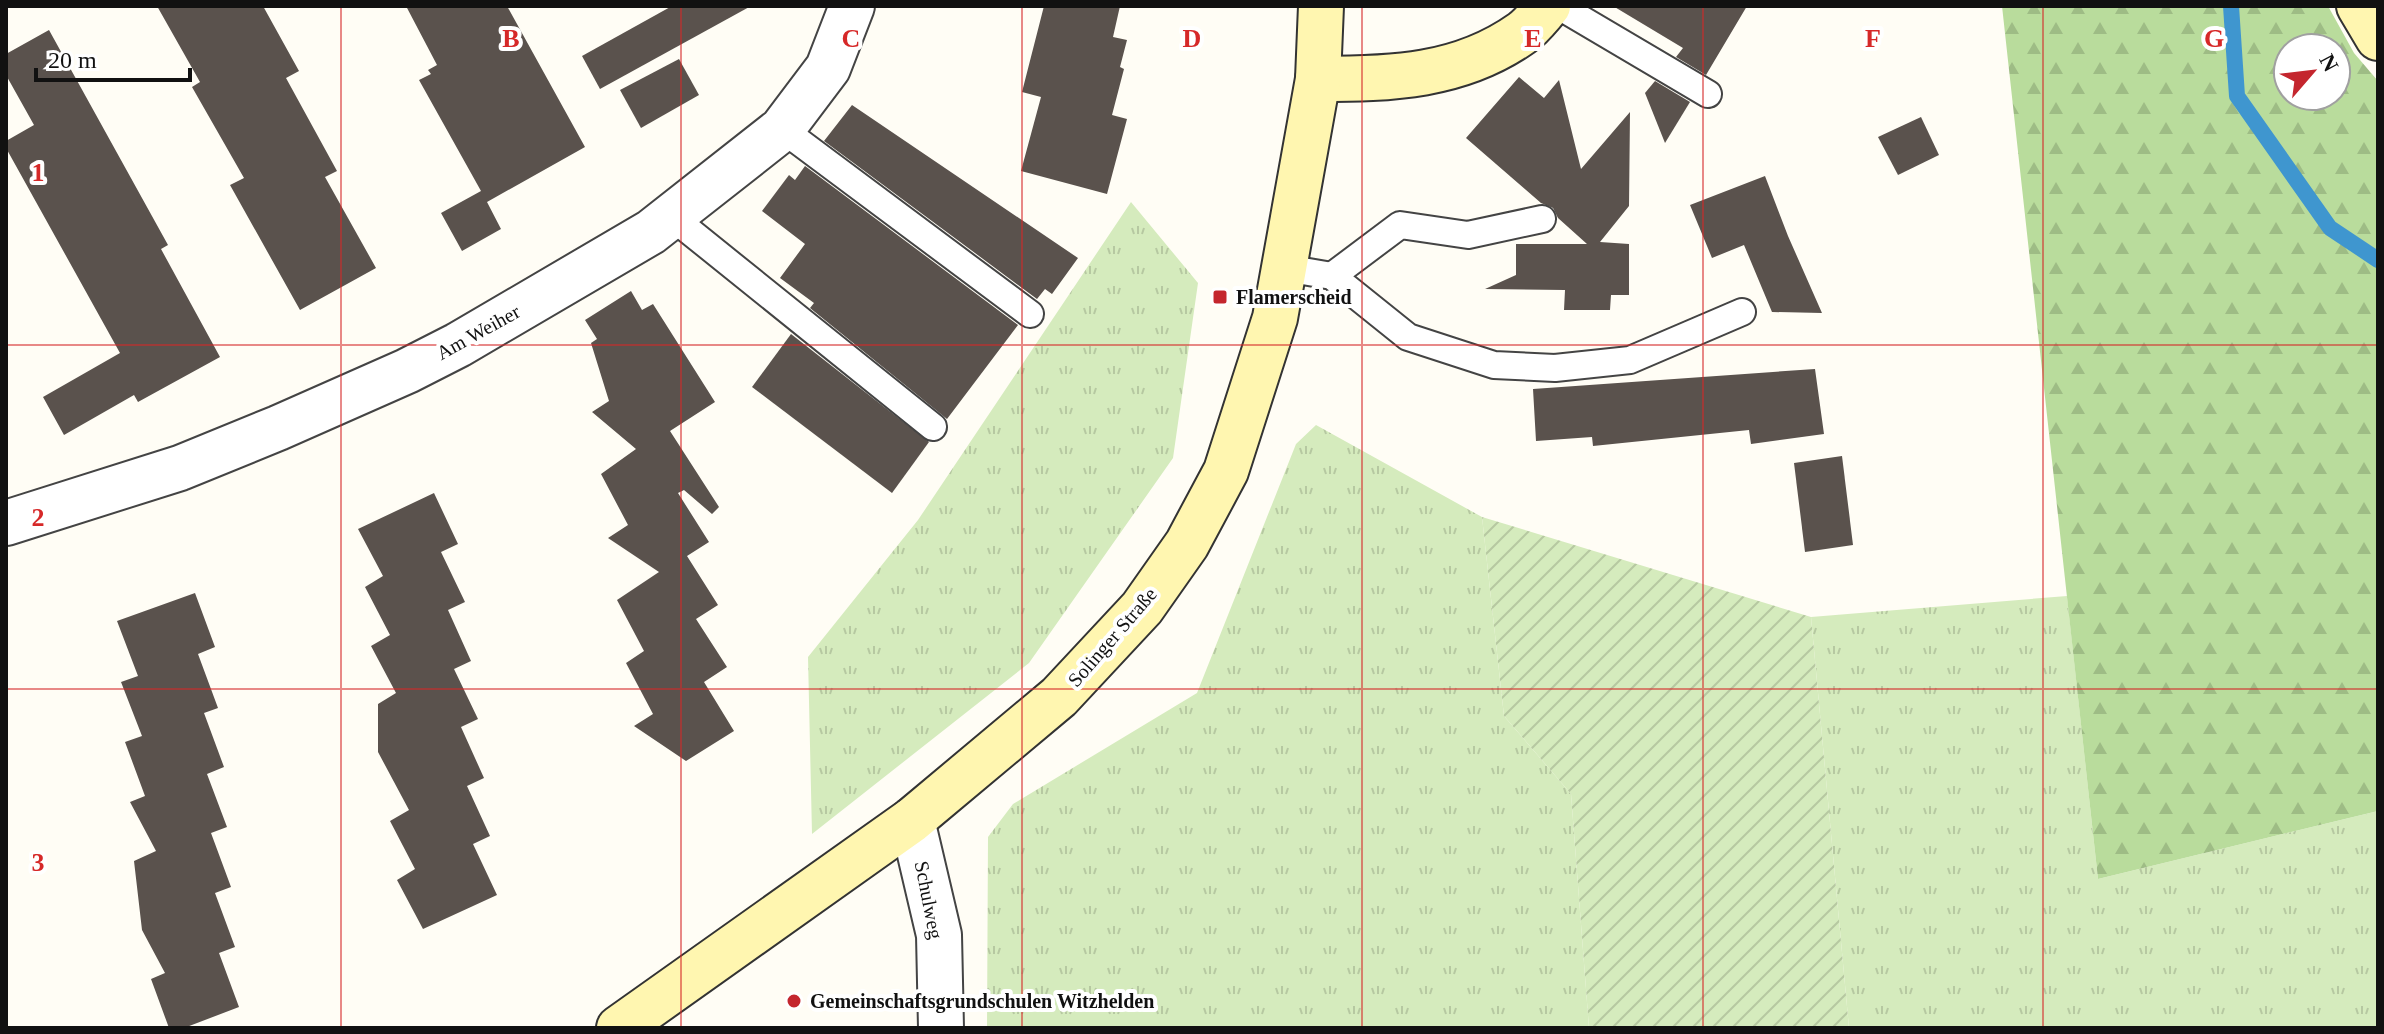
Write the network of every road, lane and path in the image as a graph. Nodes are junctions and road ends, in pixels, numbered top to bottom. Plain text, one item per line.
1 (852, 6) edge
2 (1321, 6) edge
3 (1548, 6) edge
4 (1559, 6) edge
5 (2359, 6) edge
6 (2378, 38) edge
7 (1318, 79) junction
8 (1708, 94) dead end
9 (782, 129) junction
10 (672, 217) junction
11 (1542, 219) dead end
12 (1285, 268) junction
13 (1332, 276) junction
14 (1742, 312) dead end
15 (1030, 314) dead end
16 (933, 427) dead end
17 (6, 523) edge
18 (912, 820) junction
19 (619, 1028) edge
20 (941, 1028) edge

1 - 9 street, Am Weiher
2 - 7 main road, Solinger Straße
3 - 7 main road
4 - 8 lane
5 - 6 main road
7 - 12 main road, Solinger Straße
9 - 10 street, Am Weiher
9 - 15 lane
10 - 16 lane
10 - 17 street, Am Weiher
11 - 13 lane
12 - 13 lane
12 - 18 main road, Solinger Straße
13 - 14 lane
18 - 19 main road, Solinger Straße
18 - 20 street, Schulweg

